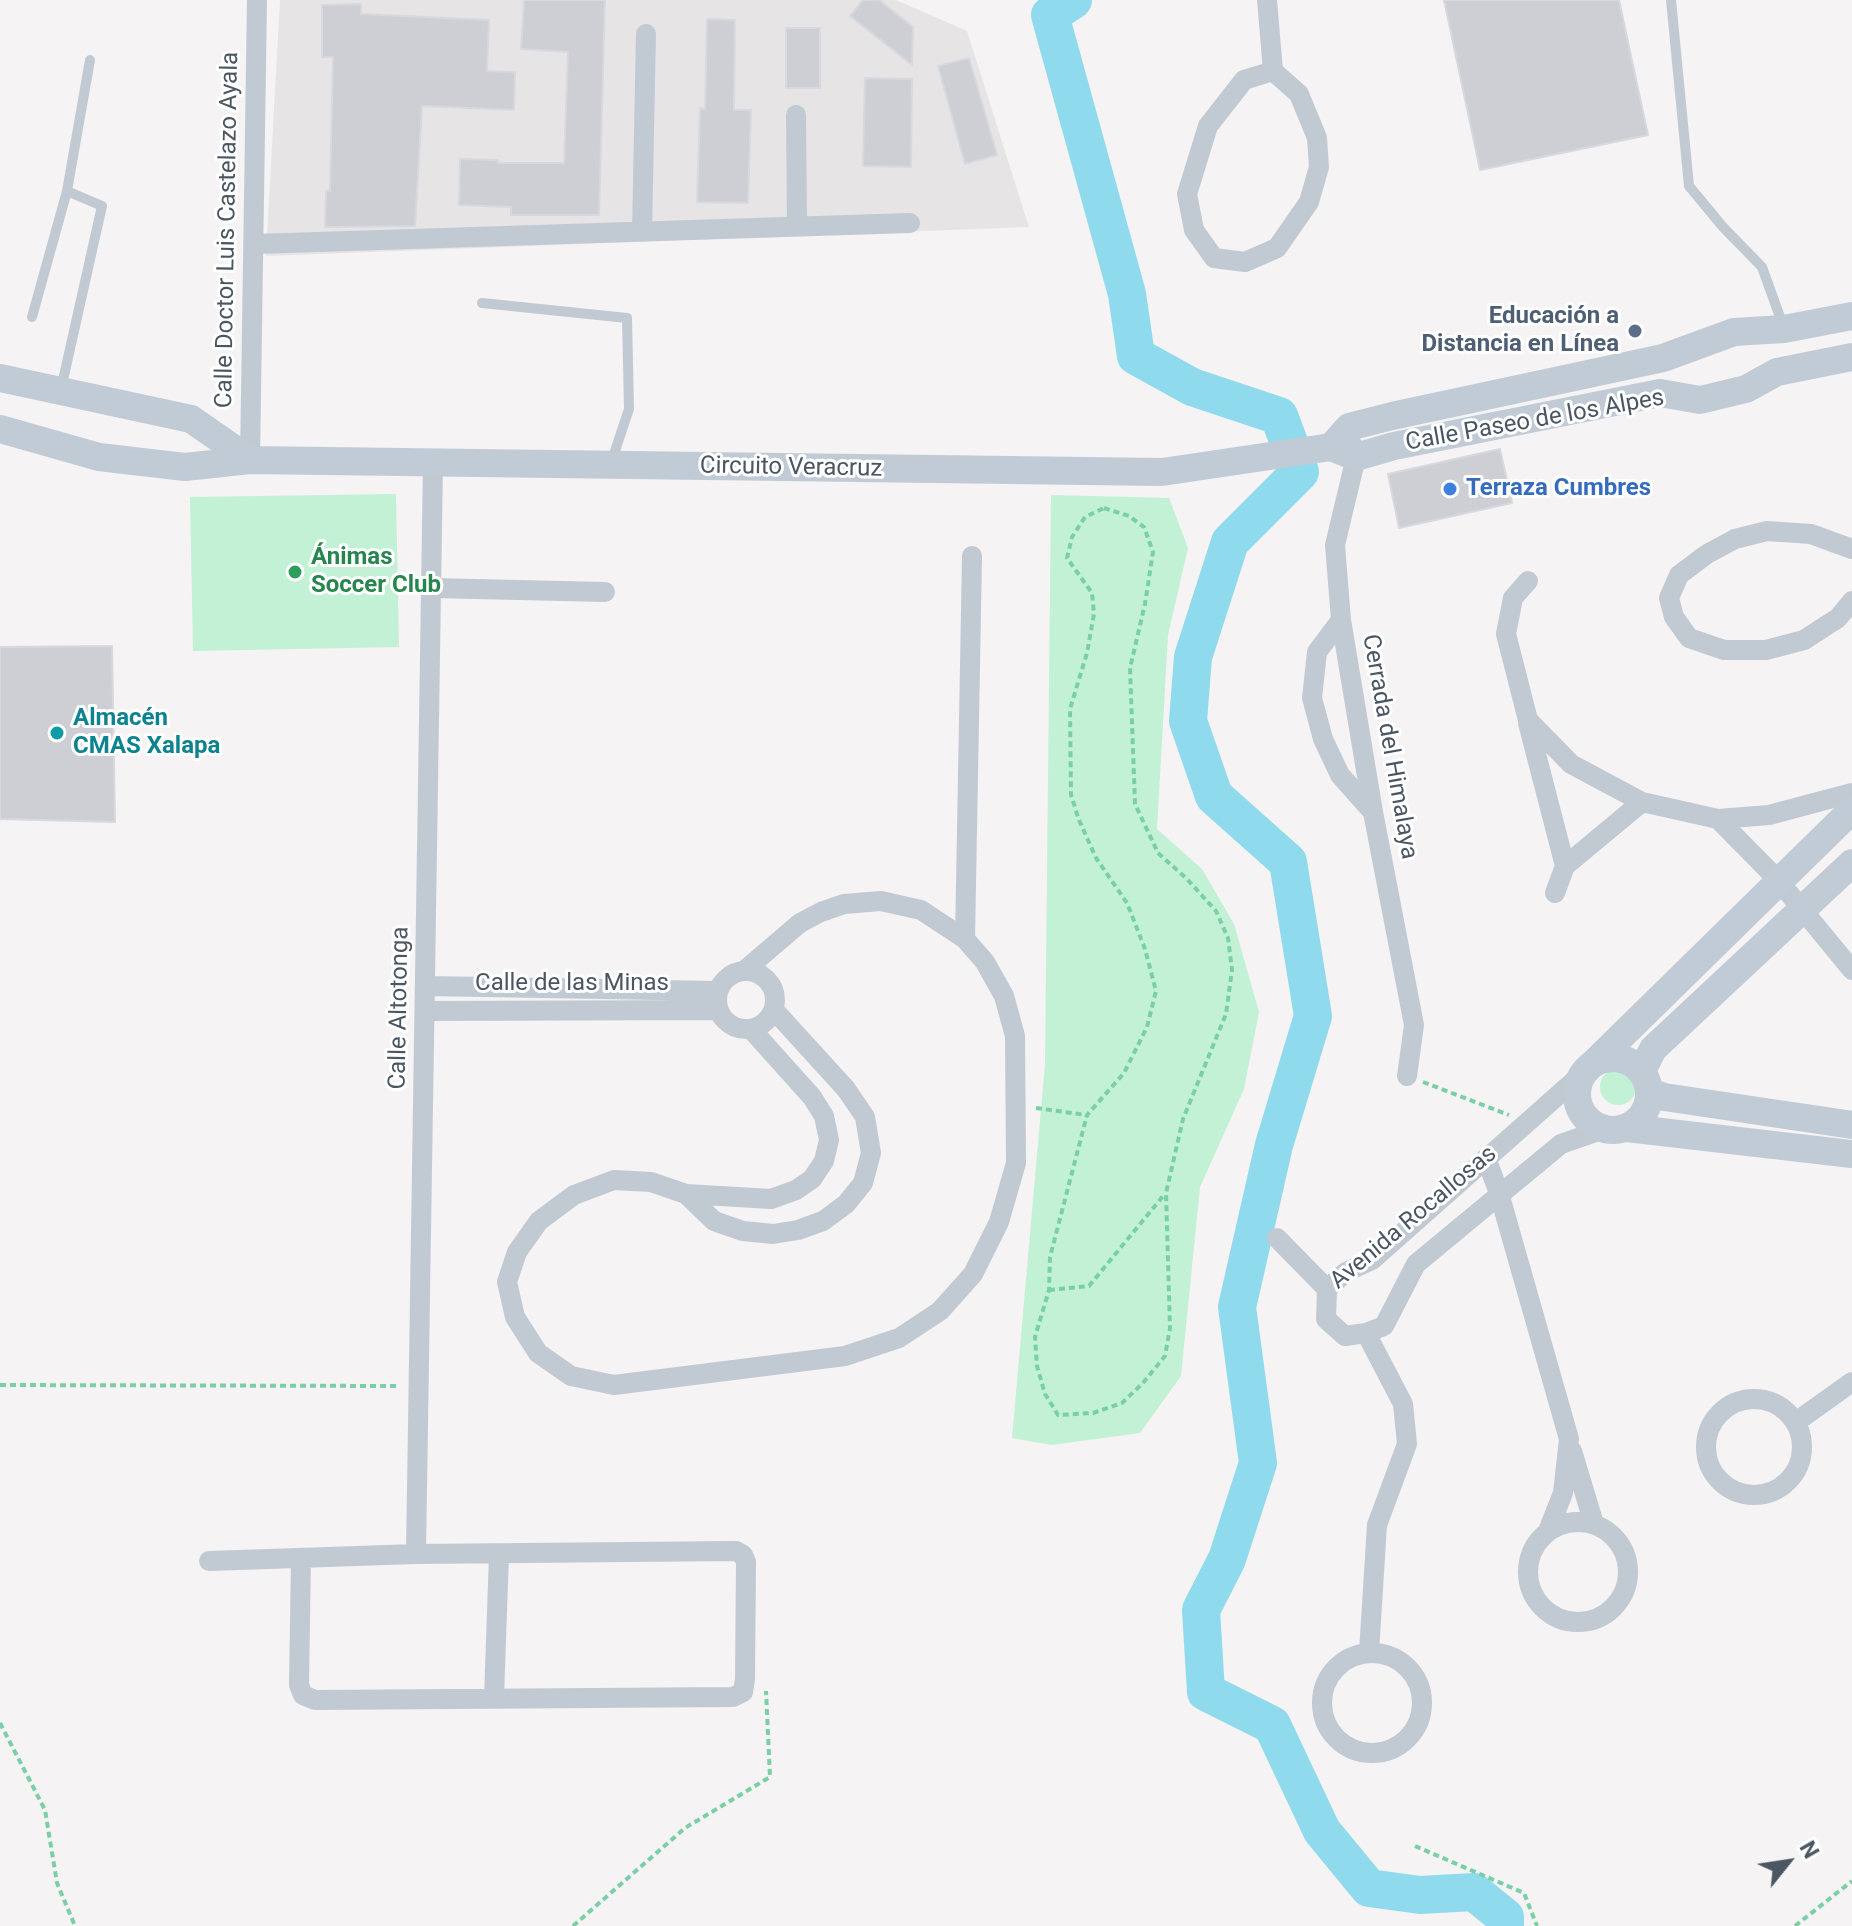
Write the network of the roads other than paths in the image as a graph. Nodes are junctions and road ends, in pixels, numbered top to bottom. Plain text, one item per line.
1 (257, 0) edge
2 (1267, 0) edge
3 (1671, 0) edge
4 (646, 34) dead end
5 (90, 60) dead end
6 (1273, 71) junction
7 (796, 115) dead end
8 (67, 191) junction
9 (910, 223) dead end
10 (797, 226) junction
11 (642, 231) junction
12 (255, 244) junction
13 (482, 303) dead end
14 (1852, 316) edge
15 (32, 317) dead end
16 (1775, 330) junction
17 (1852, 357) edge
18 (1777, 372) junction
19 (0, 378) edge
20 (60, 391) junction
21 (0, 429) edge
22 (1338, 445) junction
23 (250, 460) junction
24 (433, 463) junction
25 (610, 465) junction
26 (1852, 549) edge
27 (972, 556) dead end
28 (1528, 581) dead end
29 (432, 588) junction
30 (605, 592) dead end
31 (1852, 601) edge
32 (1341, 620) junction
33 (1528, 720) junction
34 (1852, 793) edge
35 (1642, 802) junction
36 (1852, 810) edge
37 (1373, 812) junction
38 (1718, 819) junction
39 (1852, 863) edge
40 (1565, 866) junction
41 (1778, 880) junction
42 (1555, 893) dead end
43 (1802, 912) junction
44 (965, 939) junction
45 (776, 944) junction
46 (745, 970) junction
47 (1852, 970) edge
48 (767, 978) junction
49 (426, 986) junction
50 (502, 987) junction
51 (597, 989) junction
52 (718, 1000) junction
53 (596, 1010) junction
54 (774, 1010) junction
55 (426, 1011) junction
56 (502, 1011) junction
57 (751, 1029) junction
58 (1588, 1068) junction
59 (1407, 1076) road end
60 (1646, 1081) junction
61 (1848, 1124) edge
62 (1616, 1129) junction
63 (1486, 1158) junction
64 (1850, 1160) edge
65 (1499, 1193) junction
66 (686, 1194) junction
67 (1277, 1238) dead end
68 (1327, 1289) junction
69 (1366, 1333) junction
70 (1852, 1382) edge
71 (1796, 1422) junction
72 (1569, 1439) junction
73 (1594, 1524) junction
74 (1548, 1531) junction
75 (416, 1554) junction
76 (499, 1555) junction
77 (301, 1558) junction
78 (209, 1561) dead end
79 (1369, 1652) junction
80 (494, 1697) junction

1 - 12 street, Calle Doctor Luis Castelazo Ayala
2 - 6 street
3 - 16 lane
4 - 11 street
5 - 8 lane
6 - 6 street
7 - 10 street
8 - 15 lane
8 - 20 lane
9 - 10 street
10 - 11 street
11 - 12 street
12 - 23 street, Calle Doctor Luis Castelazo Ayala
13 - 25 lane
14 - 16 street, Calle Paseo de los Alpes
16 - 18 street
16 - 22 street, Calle Paseo de los Alpes
17 - 18 street, Calle Paseo de los Alpes
18 - 22 street, Calle Paseo de los Alpes
19 - 20 street
20 - 23 street
21 - 23 street, Circuito Veracruz
22 - 25 street, Circuito Veracruz
22 - 32 street, Cerrada del Himalaya
23 - 24 street, Circuito Veracruz
24 - 25 street, Circuito Veracruz
24 - 29 street, Calle Altotonga
26 - 31 street
27 - 44 street
28 - 33 street
29 - 30 street
29 - 49 street, Calle Altotonga
32 - 37 street, Cerrada del Himalaya
32 - 37 street
33 - 35 street
33 - 40 street
34 - 38 street
35 - 38 street
35 - 40 street
36 - 41 street, Avenida Rocallosas
37 - 59 street, Cerrada del Himalaya
38 - 41 street
39 - 43 street
40 - 42 street
41 - 43 street
41 - 58 street, Avenida Rocallosas
43 - 47 street
43 - 60 street
44 - 45 street
44 - 66 street
45 - 46 street
45 - 48 street
46 - 48 street
46 - 52 street
48 - 54 street
49 - 50 street, Calle de las Minas
49 - 55 street, Calle Altotonga
50 - 51 street, Calle de las Minas
50 - 56 street
51 - 52 street, Calle de las Minas
51 - 53 street
52 - 53 street, Calle de las Minas
52 - 57 street
53 - 56 street, Calle de las Minas
54 - 57 street
54 - 66 street
55 - 56 street, Calle de las Minas
55 - 75 street, Calle Altotonga
57 - 66 street
58 - 60 street
58 - 62 street
58 - 63 street, Avenida Rocallosas
60 - 61 street
60 - 62 street
61 - 64 street
62 - 64 street
62 - 65 street, Avenida Rocallosas
63 - 65 street
63 - 68 street, Avenida Rocallosas
65 - 69 street, Avenida Rocallosas
65 - 72 street
67 - 68 street
68 - 69 street, Avenida Rocallosas
69 - 79 street
70 - 71 street
71 - 71 street
72 - 73 street
72 - 74 street
73 - 74 street
73 - 74 street
75 - 76 street
75 - 77 street
76 - 80 street
76 - 80 street
77 - 78 street
77 - 80 street
79 - 79 street

